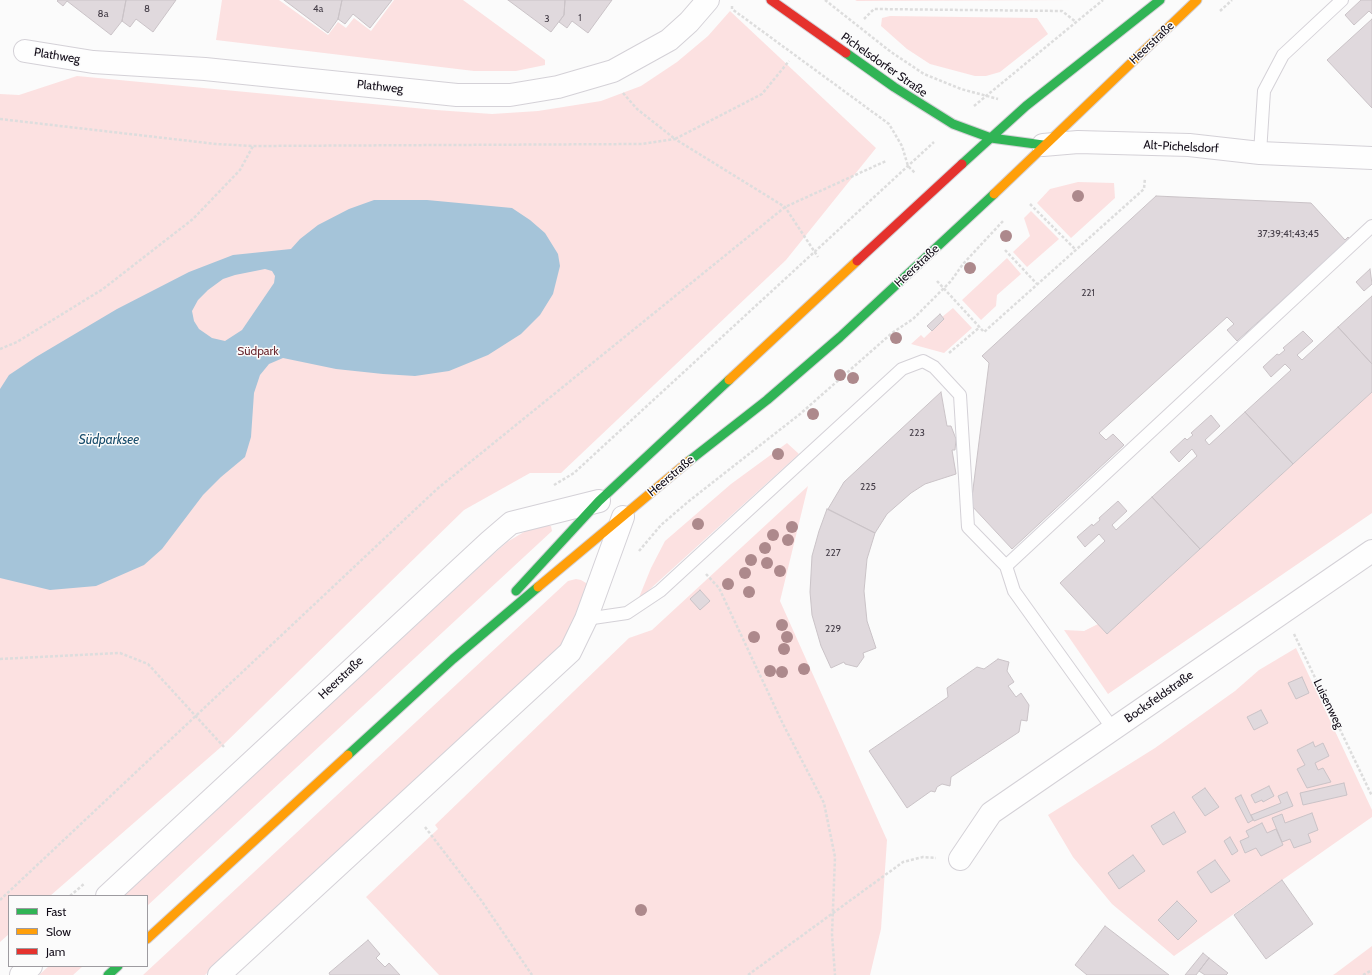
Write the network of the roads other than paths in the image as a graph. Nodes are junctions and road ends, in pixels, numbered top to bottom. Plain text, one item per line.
1 (708, 0) edge
2 (771, 0) edge
3 (1160, 0) edge
4 (1197, 0) edge
5 (1342, 0) edge
6 (25, 51) dead end
7 (991, 138) junction
8 (1043, 145) junction
9 (1260, 153) junction
10 (1372, 158) edge
11 (1372, 226) edge
12 (599, 501) junction
13 (623, 517) junction
14 (1372, 551) edge
15 (1006, 566) junction
16 (586, 619) junction
17 (453, 659) junction
18 (1114, 729) junction
19 (960, 859) road end
20 (107, 895) edge
21 (148, 938) edge
22 (30, 967) edge
23 (117, 967) edge
24 (21, 975) edge
25 (108, 975) edge
26 (219, 975) edge

1 - 6 street, Plathweg
2 - 7 main road, Pichelsdorfer Straße
3 - 7 main road, Heerstraße
4 - 8 main road, Heerstraße
5 - 9 lane
7 - 8 main road, Alt-Pichelsdorf
7 - 12 main road, Heerstraße
8 - 9 street, Alt-Pichelsdorf
8 - 13 main road, Heerstraße
9 - 10 street, Alt-Pichelsdorf
11 - 15 lane
12 - 17 main road, Heerstraße
12 - 20 street, Heerstraße
13 - 16 street
13 - 17 main road, Heerstraße
14 - 18 street, Bocksfeldstraße
15 - 16 lane
15 - 18 lane
16 - 26 street
17 - 21 main road, Heerstraße
18 - 19 street, Bocksfeldstraße
22 - 24 street
23 - 25 main road

